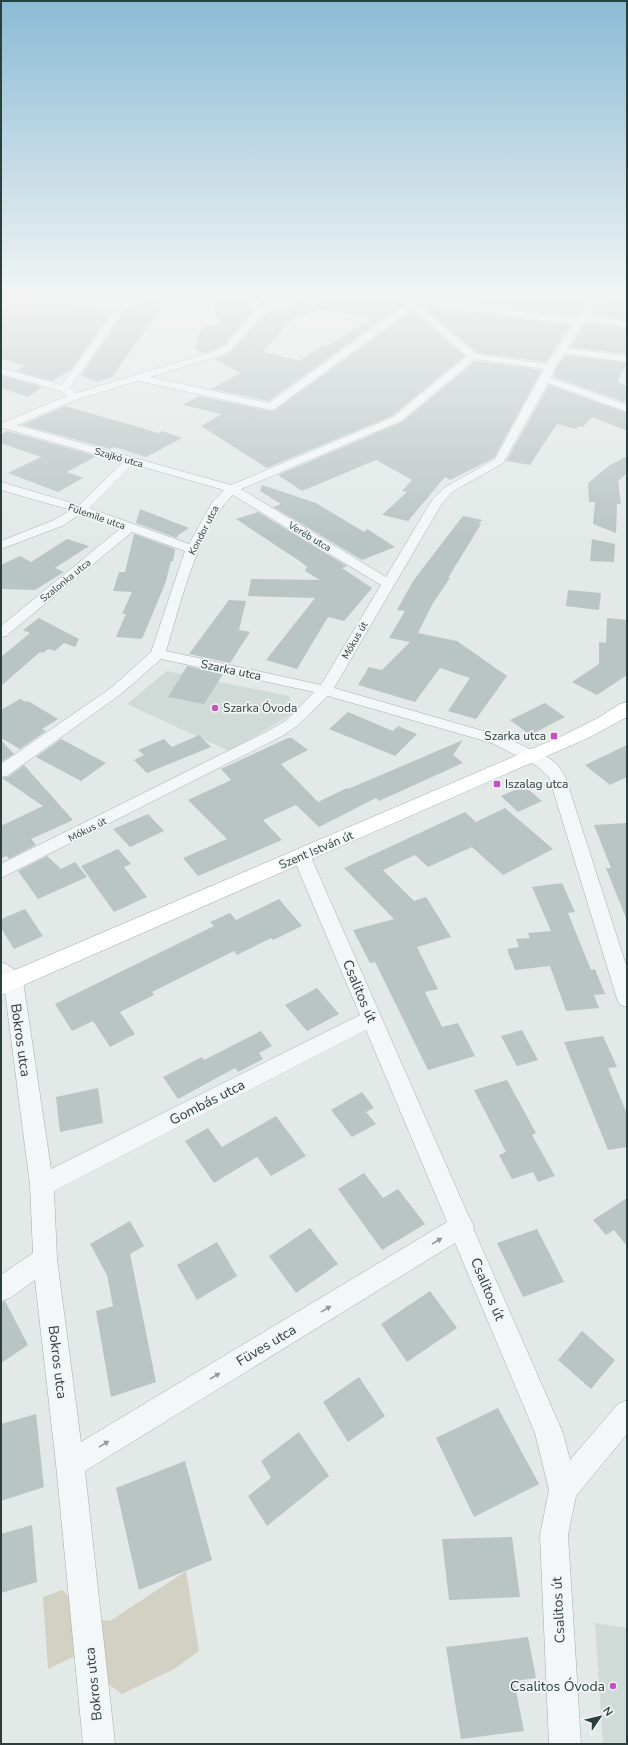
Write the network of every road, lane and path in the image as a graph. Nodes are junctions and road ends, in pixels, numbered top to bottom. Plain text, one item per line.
1 (13, 374) edge
2 (74, 374) edge
3 (149, 374) edge
4 (316, 374) edge
5 (451, 374) edge
6 (546, 374) edge
7 (550, 374) edge
8 (138, 378) junction
9 (64, 389) junction
10 (74, 397) junction
11 (627, 409) edge
12 (4, 426) edge
13 (131, 460) junction
14 (1, 486) edge
15 (232, 488) junction
16 (81, 509) junction
17 (130, 527) junction
18 (1, 545) edge
19 (192, 549) junction
20 (387, 583) junction
21 (1, 633) edge
22 (158, 654) junction
23 (325, 690) junction
24 (627, 708) edge
25 (532, 756) junction
26 (1, 772) edge
27 (302, 857) junction
28 (1, 872) edge
29 (5, 979) edge
30 (627, 999) edge
31 (372, 1018) junction
32 (42, 1185) junction
33 (462, 1226) junction
34 (45, 1260) junction
35 (1, 1289) edge
36 (627, 1413) edge
37 (70, 1464) junction
38 (563, 1490) junction
39 (99, 1744) edge
40 (565, 1744) edge

1 - 9 street
2 - 9 street
3 - 8 street
4 - 8 street
5 - 15 street, Kondor utca
6 - 20 street, Mókus út
7 - 11 street
8 - 10 street
9 - 10 street
10 - 12 street
12 - 13 street, Szajkó utca
13 - 15 street, Szajkó utca
13 - 16 street
14 - 16 street, Fülemile utca
15 - 19 street, Kondor utca
15 - 20 street, Veréb utca
16 - 17 street, Fülemile utca
16 - 18 street
17 - 19 street, Fülemile utca
17 - 21 street, Szalonka utca
19 - 22 street, Kondor utca
20 - 23 street, Mókus út
22 - 23 street, Szarka utca
22 - 26 street
23 - 25 street, Szarka utca
23 - 28 street, Mókus út
24 - 25 street, Szent István út
25 - 27 street, Szent István út
25 - 30 street
27 - 29 street, Szent István út
27 - 31 street, Csalitos út
29 - 32 street, Bokros utca
31 - 32 street, Gombás utca
31 - 33 street, Csalitos út
32 - 34 street, Bokros utca
37 -> 33 street, Füves utca
33 - 38 street, Csalitos út
34 - 35 street
34 - 37 street, Bokros utca
36 - 38 street
37 - 39 street, Bokros utca
38 - 40 street, Csalitos út

